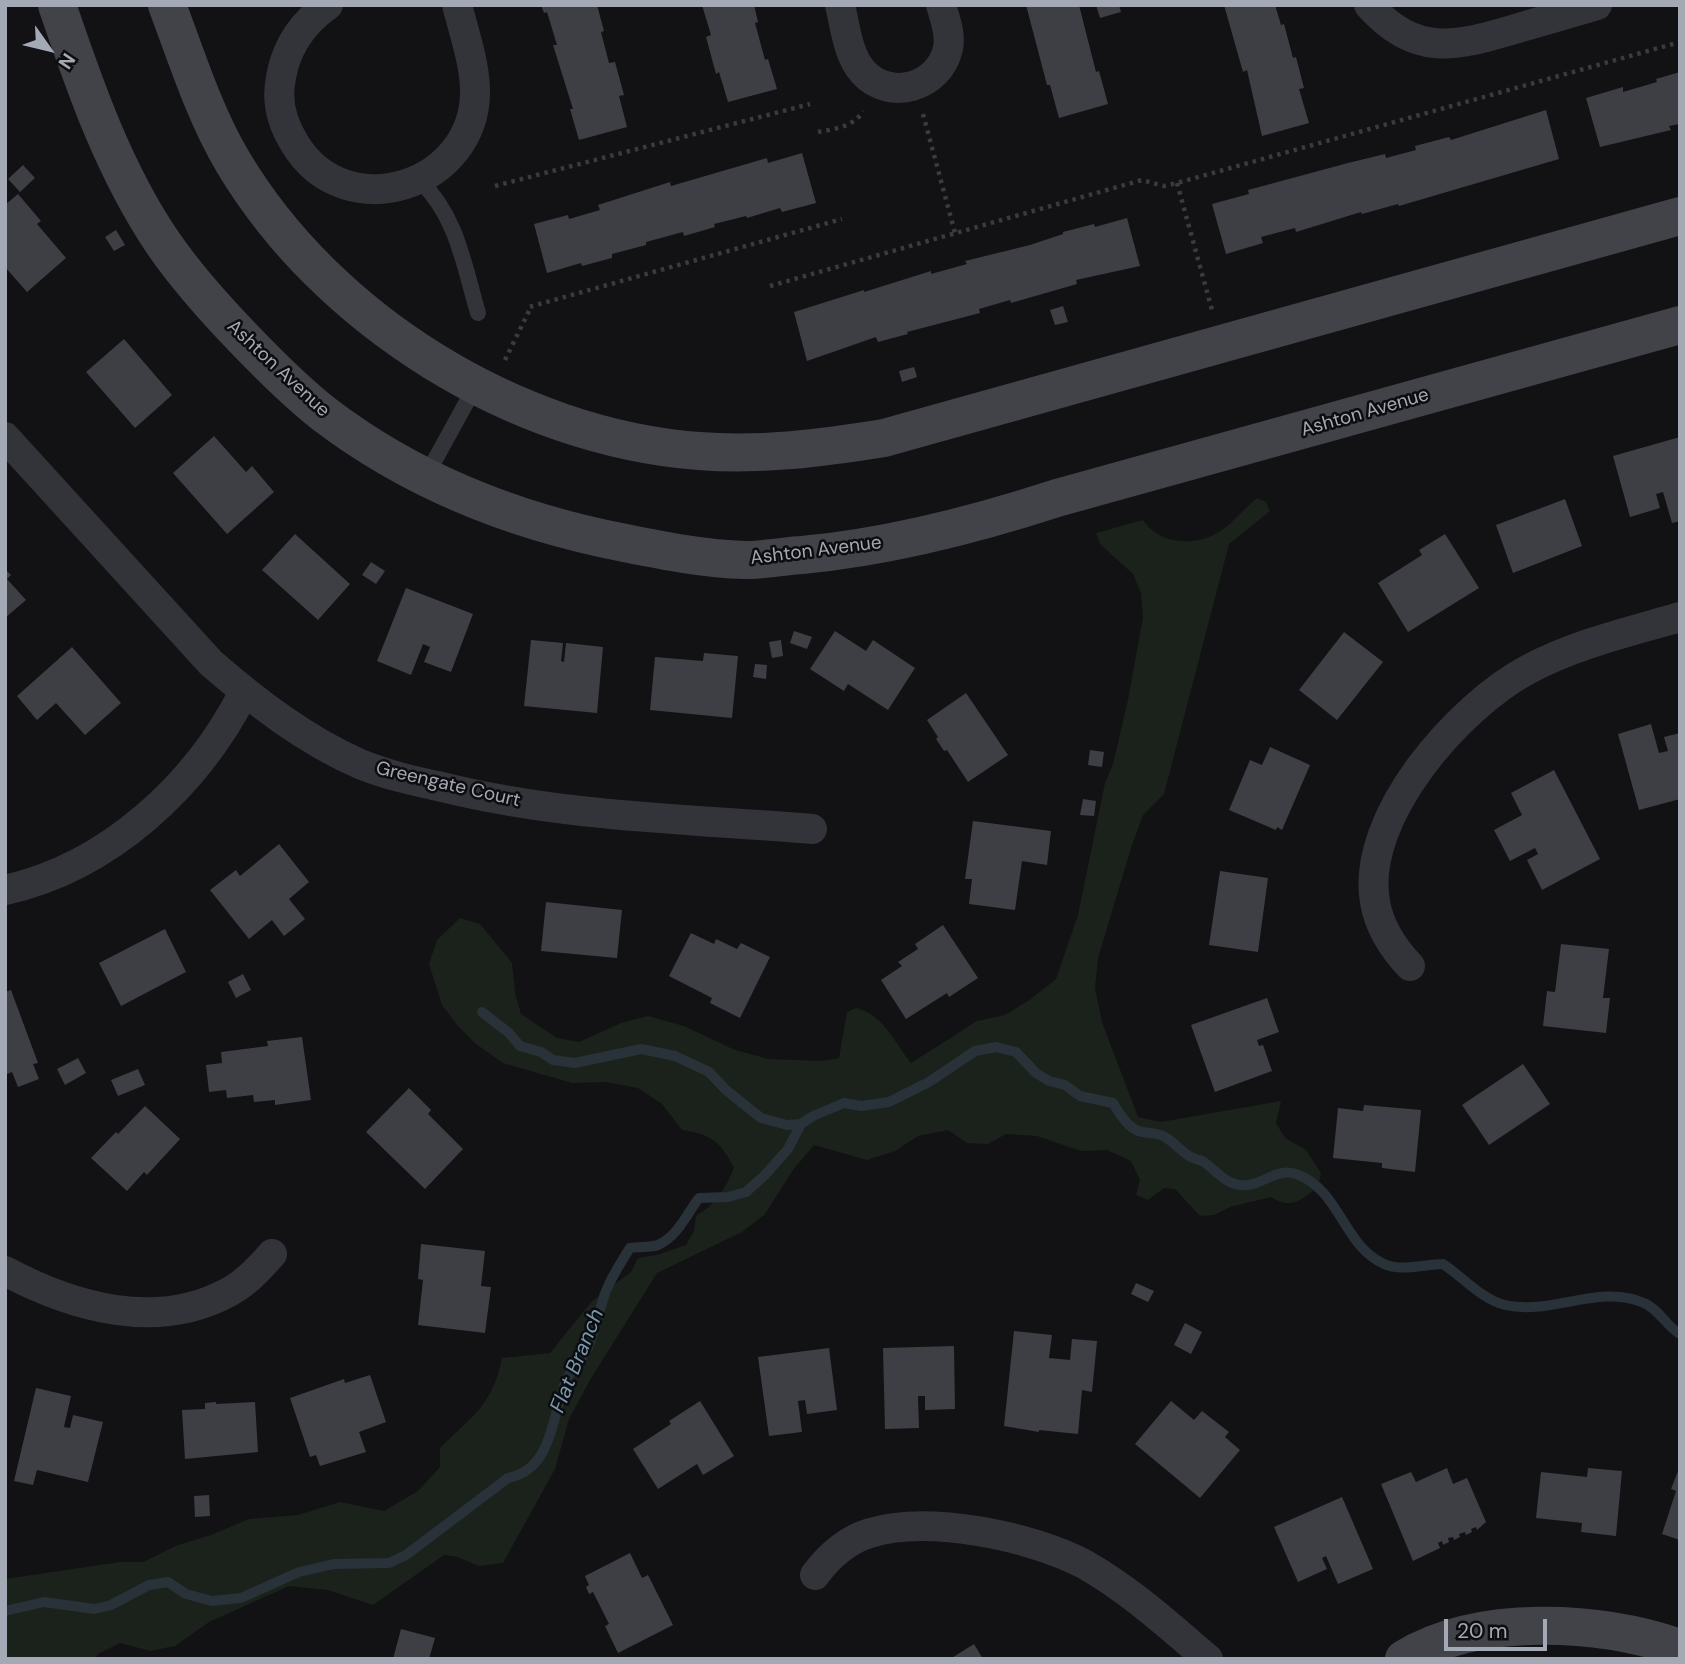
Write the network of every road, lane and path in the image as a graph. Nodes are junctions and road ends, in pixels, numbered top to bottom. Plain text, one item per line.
1 (57, 5) edge
2 (167, 5) edge
3 (328, 5) edge
4 (457, 5) edge
5 (839, 5) edge
6 (941, 5) edge
7 (1369, 5) edge
8 (1597, 5) edge
9 (1680, 42) edge
10 (879, 84) junction
11 (915, 86) junction
12 (810, 104) dead end
13 (818, 132) dead end
14 (420, 180) junction
15 (1177, 183) junction
16 (495, 186) dead end
17 (1680, 216) edge
18 (842, 219) dead end
19 (955, 233) junction
20 (770, 286) dead end
21 (478, 313) dead end
22 (1214, 317) dead end
23 (1680, 325) edge
24 (483, 388) junction
25 (5, 438) edge
26 (425, 478) junction
27 (1680, 617) edge
28 (244, 692) junction
29 (812, 829) dead end
30 (5, 890) edge
31 (1410, 966) dead end
32 (272, 1254) dead end
33 (5, 1271) edge
34 (815, 1575) dead end
35 (1680, 1648) edge
36 (1208, 1659) edge
37 (1404, 1659) edge

1 - 26 street, Ashton Avenue
2 - 24 street
3 - 14 street
4 - 14 street
5 - 10 street
6 - 11 street
7 - 8 street
9 - 15 path
10 - 11 street
10 - 13 path
11 - 19 path
12 - 16 path
14 - 21 lane
15 - 19 path
15 - 22 path
17 - 24 street
18 - 24 path
19 - 20 path
23 - 26 street, Ashton Avenue
24 - 26 lane
25 - 28 street, Greengate Court
27 - 31 street
28 - 29 street, Greengate Court
28 - 30 street
32 - 33 street
34 - 36 street
35 - 37 street

